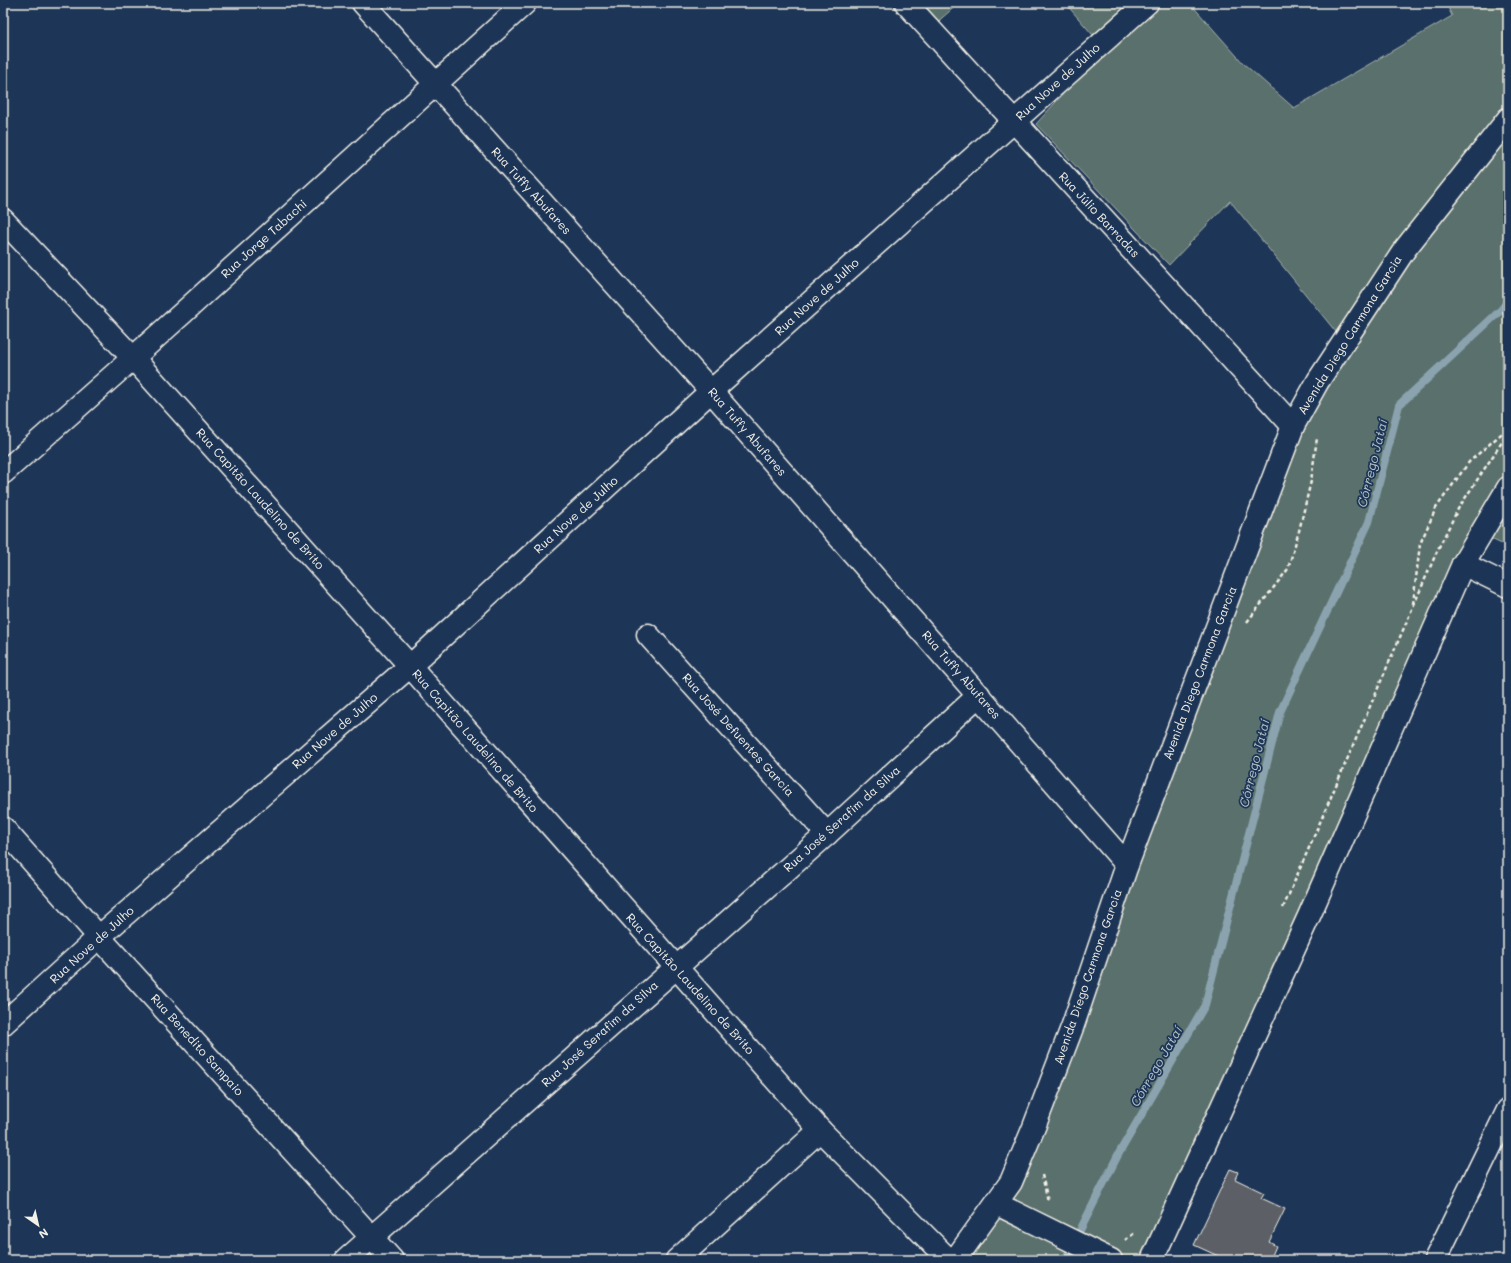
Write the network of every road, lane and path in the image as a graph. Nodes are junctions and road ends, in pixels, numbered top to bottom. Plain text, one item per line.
1 (363, 3) edge
2 (525, 3) edge
3 (906, 3) edge
4 (1147, 3) edge
5 (435, 84) junction
6 (1508, 119) edge
7 (1014, 121) junction
8 (3, 220) edge
9 (133, 358) junction
10 (711, 391) junction
11 (1293, 426) junction
12 (1508, 428) edge
13 (1318, 431) dead end
14 (3, 473) edge
15 (1508, 488) edge
16 (1464, 564) junction
17 (1508, 586) edge
18 (1413, 607) dead end
19 (1245, 625) dead end
20 (648, 635) dead end
21 (410, 666) junction
22 (979, 695) junction
23 (3, 828) edge
24 (827, 834) junction
25 (1127, 865) junction
26 (99, 937) junction
27 (675, 967) junction
28 (3, 1024) edge
29 (1508, 1110) edge
30 (820, 1130) junction
31 (996, 1204) junction
32 (372, 1237) junction
33 (346, 1260) edge
34 (392, 1260) edge
35 (677, 1260) edge
36 (949, 1260) edge
37 (954, 1260) edge
38 (1111, 1260) edge
39 (1152, 1260) edge
40 (1435, 1260) edge

1 - 5 street, Rua Tuffy Abufares
2 - 5 street, Rua Jorge Tabachi
3 - 7 street, Rua Júlio Barradas
4 - 7 street, Rua Nove de Julho
5 - 9 street, Rua Jorge Tabachi
5 - 10 street, Rua Tuffy Abufares
6 - 11 street, Avenida Diego Carmona Garcia
7 - 10 street, Rua Nove de Julho
7 - 11 street, Rua Júlio Barradas
8 - 9 street, Rua Capitão Laudelino de Brito
9 - 14 street, Rua Jorge Tabachi
9 - 21 street, Rua Capitão Laudelino de Brito
10 - 21 street, Rua Nove de Julho
10 - 22 street, Rua Tuffy Abufares
11 - 25 street, Avenida Diego Carmona Garcia
12 - 18 path
13 - 19 path
15 - 16 street
16 - 17 street
16 - 39 street
20 - 24 street, Rua José Defuentes Garcia
21 - 26 street, Rua Nove de Julho
21 - 27 street, Rua Capitão Laudelino de Brito
22 - 24 street, Rua José Serafim da Silva
22 - 25 street, Rua Tuffy Abufares
23 - 26 street, Rua Benedito Sampaio
24 - 27 street, Rua José Serafim da Silva
25 - 31 street, Avenida Diego Carmona Garcia
26 - 28 street, Rua Nove de Julho
26 - 32 street, Rua Benedito Sampaio
27 - 30 street, Rua Capitão Laudelino de Brito
27 - 32 street, Rua José Serafim da Silva
29 - 40 street
30 - 35 street
30 - 36 street, Rua Capitão Laudelino de Brito
31 - 37 street, Avenida Diego Carmona Garcia
31 - 38 street
32 - 33 street, Rua José Serafim da Silva
32 - 34 street, Rua Benedito Sampaio

